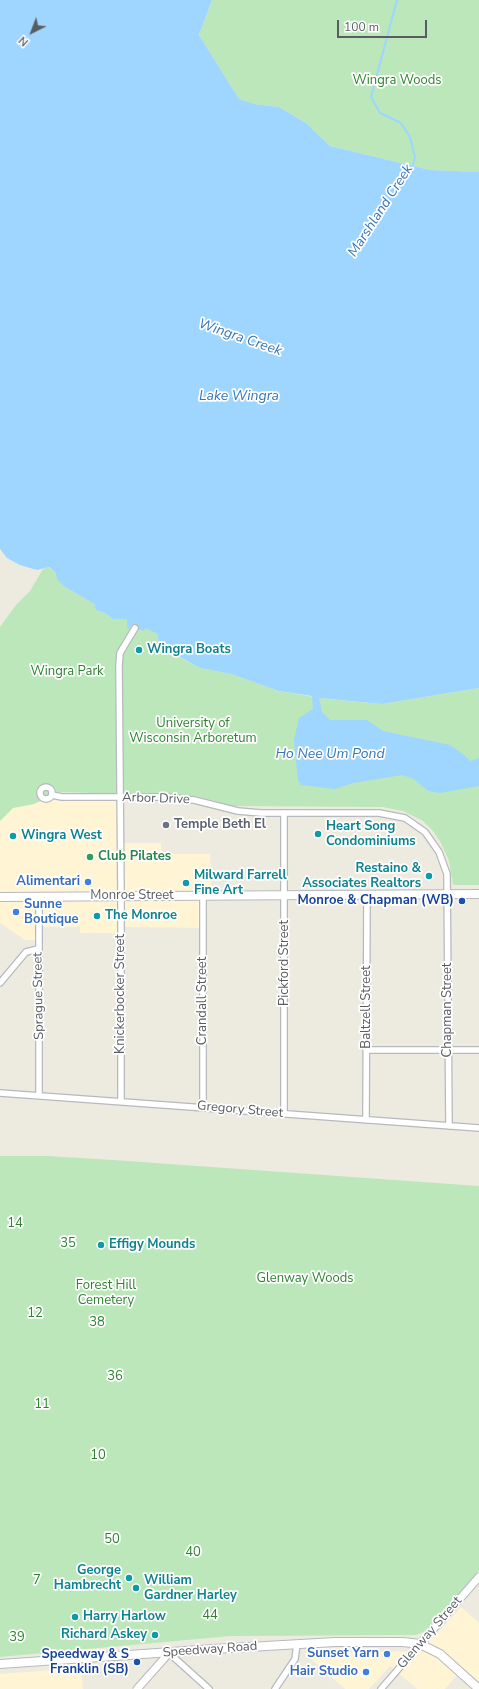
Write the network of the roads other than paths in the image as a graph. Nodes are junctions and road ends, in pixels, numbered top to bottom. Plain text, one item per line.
1 (135, 628) dead end
2 (52, 795) dead end
3 (120, 798) junction
4 (284, 813) junction
5 (479, 894) edge
6 (284, 895) junction
7 (366, 895) junction
8 (448, 895) junction
9 (121, 896) junction
10 (203, 896) junction
11 (0, 897) edge
12 (39, 897) junction
13 (38, 949) junction
14 (0, 983) edge
15 (366, 1050) junction
16 (448, 1050) junction
17 (479, 1050) edge
18 (0, 1093) edge
19 (39, 1095) junction
20 (121, 1101) junction
21 (203, 1107) junction
22 (284, 1114) junction
23 (366, 1120) junction
24 (449, 1126) junction
25 (479, 1128) edge
26 (479, 1578) edge
27 (296, 1644) junction
28 (420, 1644) junction
29 (169, 1653) junction
30 (0, 1664) edge
31 (137, 1689) edge
32 (209, 1689) edge
33 (275, 1689) edge
34 (381, 1689) edge
35 (479, 1689) edge

1 - 3 street, Knickerbocker Street
2 - 3 street, Arbor Drive
3 - 4 street, Arbor Drive
3 - 9 street, Knickerbocker Street
4 - 6 street, Pickford Street
4 - 8 street, Arbor Drive
5 - 8 main road, Monroe Street
6 - 7 main road, Monroe Street
6 - 10 main road, Monroe Street
6 - 22 street, Pickford Street
7 - 8 main road, Monroe Street
7 - 15 street, Baltzell Street
8 - 16 street, Chapman Street
9 - 10 main road, Monroe Street
9 - 12 main road, Monroe Street
9 - 20 street, Knickerbocker Street
10 - 21 street, Crandall Street
11 - 12 main road, Monroe Street
12 - 13 street, Sprague Street
13 - 14 street
13 - 19 street, Sprague Street
15 - 16 street
15 - 23 street, Baltzell Street
16 - 17 street
16 - 24 street, Chapman Street
18 - 19 street, Gregory Street
19 - 20 street, Gregory Street
20 - 21 street, Gregory Street
21 - 22 street, Gregory Street
22 - 23 street, Gregory Street
23 - 24 street, Gregory Street
24 - 25 street, Gregory Street
26 - 28 street, Glenway Street
27 - 28 main road, Speedway Road
27 - 29 main road, Speedway Road
27 - 33 street
28 - 34 street, Glenway Street
28 - 35 main road
29 - 30 main road, Speedway Road
29 - 31 street
29 - 32 street

